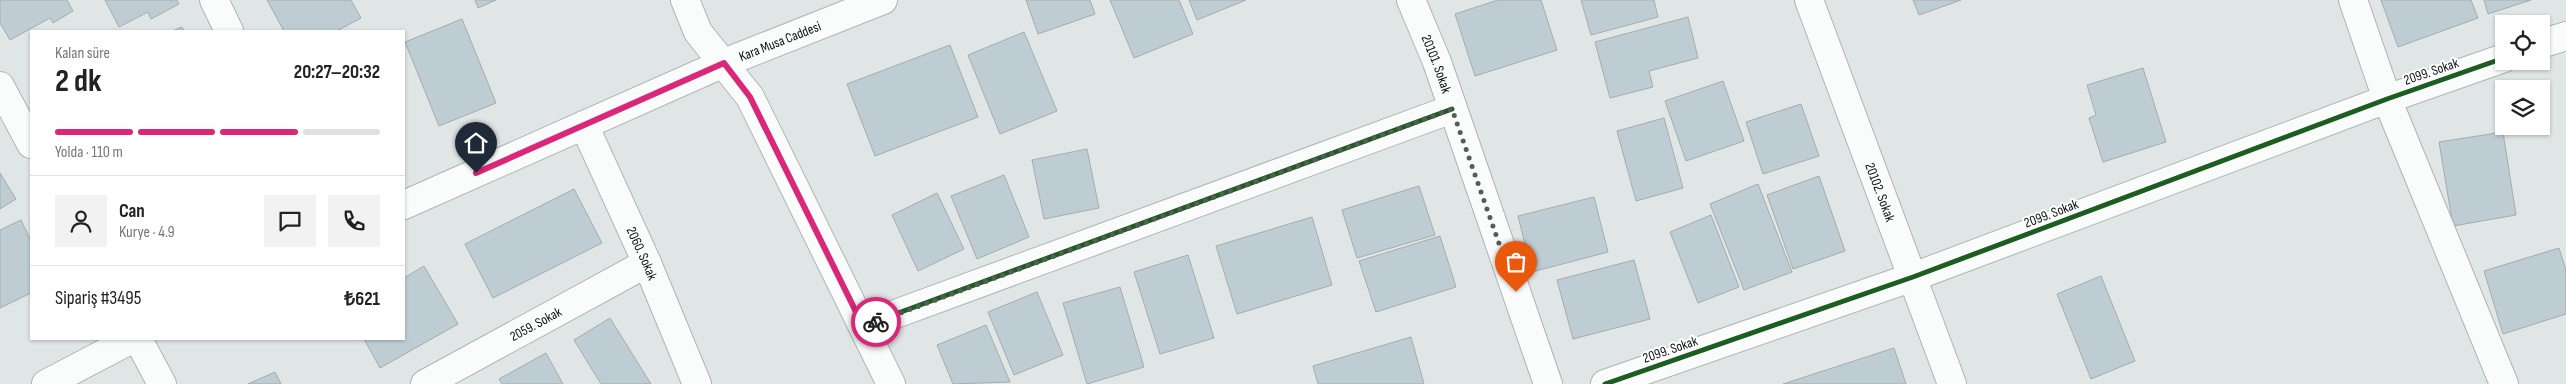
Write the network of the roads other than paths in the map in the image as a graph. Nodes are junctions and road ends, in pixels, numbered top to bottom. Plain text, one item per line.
1 (214, 0) edge
2 (685, 0) edge
3 (883, 0) edge
4 (1411, 0) edge
5 (1809, 0) edge
6 (2353, 0) edge
7 (229, 30) edge
8 (2566, 36) edge
9 (2550, 41) edge
10 (2495, 61) edge
11 (724, 63) junction
12 (0, 86) edge
13 (2387, 99) junction
14 (1452, 109) junction
15 (584, 125) junction
16 (30, 142) edge
17 (405, 205) edge
18 (647, 263) junction
19 (1912, 277) junction
20 (863, 326) junction
21 (130, 340) edge
22 (139, 340) edge
23 (46, 384) edge
24 (162, 384) edge
25 (425, 384) edge
26 (697, 384) edge
27 (891, 384) edge
28 (1548, 384) edge
29 (1605, 384) edge
30 (1952, 384) edge
31 (2504, 384) edge

1 - 7 street
2 - 11 street
3 - 11 street, Kara Musa Caddesi
4 - 14 street, 20101. Sokak
5 - 19 street, 20102. Sokak
6 - 13 street
8 - 9 street
10 - 13 street, 2099. Sokak
11 - 15 street, Kara Musa Caddesi
11 - 20 street
12 - 16 street
13 - 19 street, 2099. Sokak
13 - 31 street
14 - 20 street
14 - 28 street, 20101. Sokak
15 - 17 street, Kara Musa Caddesi
15 - 18 street, 2060. Sokak
18 - 25 street, 2059. Sokak
18 - 26 street, 2060. Sokak
19 - 29 street, 2099. Sokak
19 - 30 street, 20102. Sokak
20 - 27 street
21 - 23 street
22 - 24 street

